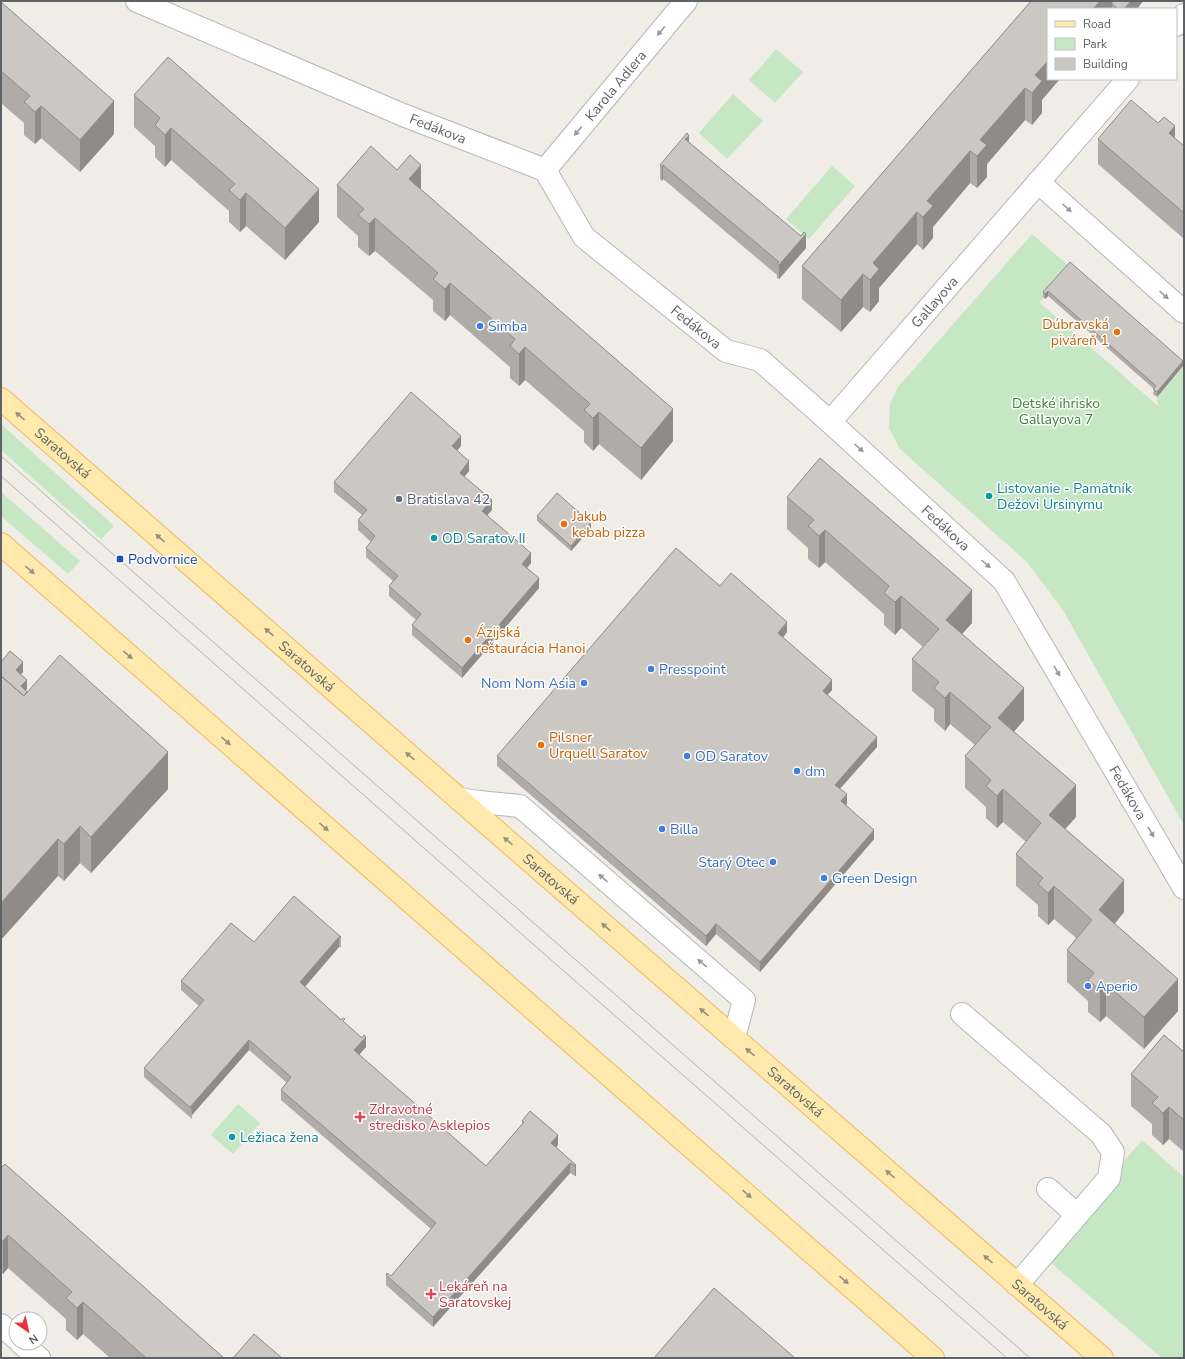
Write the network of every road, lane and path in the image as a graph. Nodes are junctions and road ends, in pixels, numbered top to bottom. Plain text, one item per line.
1 (137, 1) edge
2 (686, 1) edge
3 (1184, 15) edge
4 (1177, 23) edge
5 (1127, 80) edge
6 (545, 170) junction
7 (1038, 182) junction
8 (1184, 312) edge
9 (1, 399) edge
10 (830, 422) junction
11 (1, 544) edge
12 (459, 799) junction
13 (1184, 888) edge
14 (962, 1014) dead end
15 (734, 1038) junction
16 (1048, 1189) dead end
17 (1078, 1215) junction
18 (1017, 1285) junction
19 (31, 1351) edge
20 (39, 1358) edge
21 (933, 1358) edge
22 (1102, 1358) edge

1 - 6 street, Fedákova
2 -> 6 street, Karola Adlera
3 - 4 street
5 - 7 street, Gallayova
6 - 10 street, Fedákova
7 -> 8 street
7 - 10 street, Gallayova
12 -> 9 main road, Saratovská
10 -> 13 street, Fedákova
11 -> 21 main road
15 -> 12 main road, Saratovská
15 -> 12 street
14 - 17 street
18 -> 15 main road, Saratovská
16 - 17 street
17 - 18 street
18 - 22 main road, Saratovská
19 - 20 street

